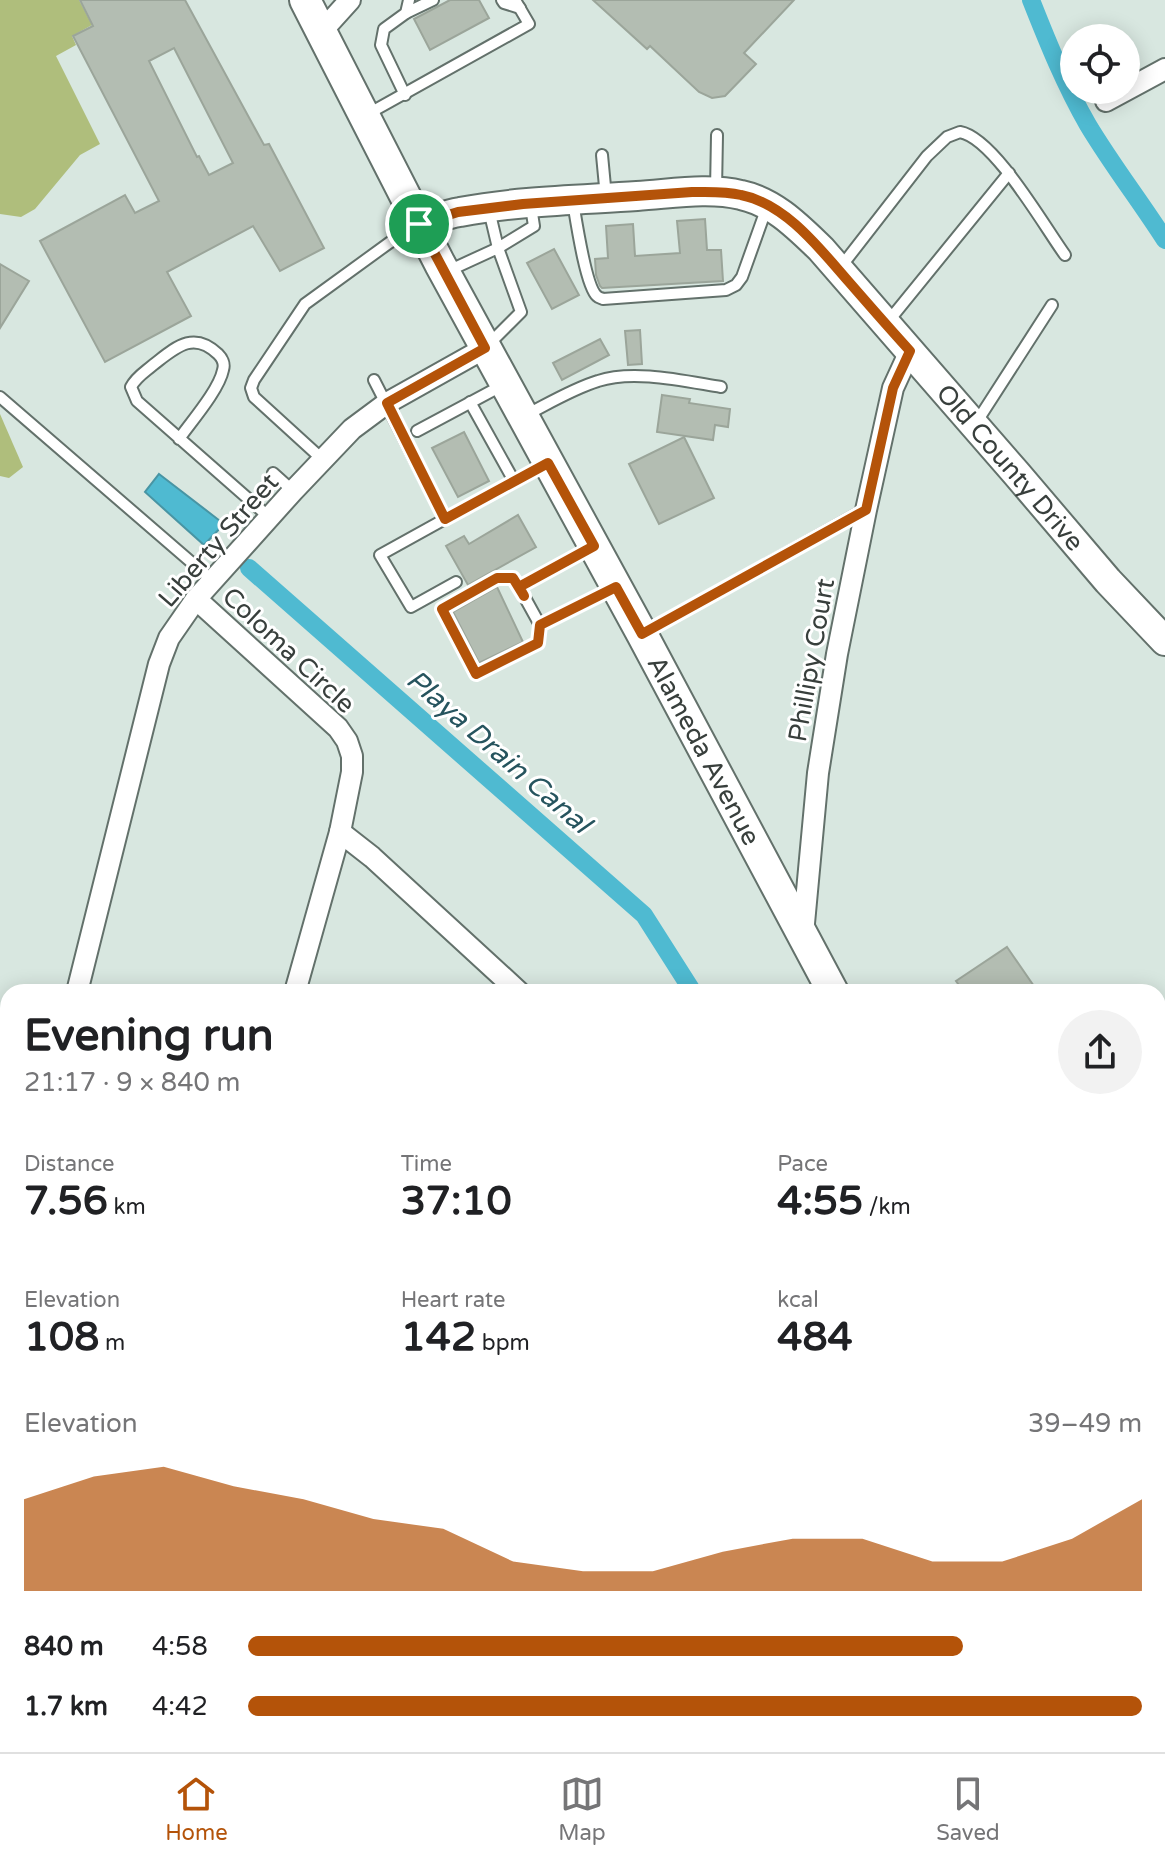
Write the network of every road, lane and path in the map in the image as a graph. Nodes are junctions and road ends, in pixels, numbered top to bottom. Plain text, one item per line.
1 (305, 0) edge
2 (350, 0) edge
3 (409, 0) edge
4 (433, 0) edge
5 (502, 0) edge
6 (518, 4) edge
7 (406, 13) junction
8 (322, 31) junction
9 (1165, 69) edge
10 (1140, 83) edge
11 (405, 95) junction
12 (364, 116) junction
13 (717, 135) dead end
14 (602, 155) dead end
15 (1009, 173) junction
16 (716, 192) junction
17 (606, 198) junction
18 (572, 200) junction
19 (531, 203) junction
20 (768, 206) junction
21 (489, 208) junction
22 (419, 224) junction
23 (498, 248) junction
24 (1065, 255) dead end
25 (838, 270) junction
26 (445, 272) junction
27 (1052, 305) dead end
28 (886, 324) junction
29 (485, 348) junction
30 (910, 351) junction
31 (374, 380) dead end
32 (505, 384) junction
33 (721, 387) dead end
34 (0, 397) edge
35 (470, 402) junction
36 (387, 403) junction
37 (523, 416) junction
38 (975, 425) junction
39 (417, 431) dead end
40 (179, 439) junction
41 (322, 459) junction
42 (548, 463) junction
43 (273, 473) dead end
44 (514, 481) junction
45 (293, 491) junction
46 (866, 510) junction
47 (269, 517) junction
48 (445, 519) junction
49 (594, 546) junction
50 (213, 581) junction
51 (456, 582) dead end
52 (616, 587) junction
53 (524, 596) junction
54 (196, 599) junction
55 (540, 625) junction
56 (642, 634) junction
57 (1165, 641) edge
58 (340, 832) junction
59 (803, 938) junction
60 (79, 984) edge
61 (297, 984) edge
62 (510, 984) edge
63 (829, 984) edge

1 - 8 main road, Alameda Avenue
2 - 8 street
3 - 7 lane
4 - 7 lane
5 - 6 lane
6 - 11 lane
7 - 11 lane
8 - 12 main road, Alameda Avenue
9 - 10 street
11 - 12 lane
12 - 22 main road, Alameda Avenue
13 - 16 lane
14 - 17 lane
15 - 24 lane
15 - 25 lane
15 - 28 lane
16 - 17 street, Old County Drive
16 - 20 street, Old County Drive
17 - 18 street, Old County Drive
18 - 19 street, Old County Drive
18 - 20 lane
19 - 21 street, Old County Drive
19 - 23 lane
20 - 25 street, Old County Drive
21 - 22 street, Old County Drive
21 - 23 lane
22 - 26 main road, Alameda Avenue
22 - 41 lane
23 - 26 lane
23 - 29 lane
25 - 28 street, Old County Drive
26 - 29 main road, Alameda Avenue
27 - 38 lane
28 - 30 street, Old County Drive
29 - 32 main road, Alameda Avenue
29 - 36 street, Liberty Street
30 - 38 street, Old County Drive
30 - 46 street, Phillipy Court
31 - 36 lane
32 - 35 lane
32 - 37 main road, Alameda Avenue
33 - 37 lane
34 - 50 lane
35 - 39 lane
35 - 44 lane
36 - 41 street, Liberty Street
36 - 48 lane
37 - 42 main road, Alameda Avenue
38 - 57 street, Old County Drive
40 - 40 lane
40 - 47 lane
41 - 45 street, Liberty Street
42 - 44 lane
42 - 49 main road, Alameda Avenue
43 - 45 lane
44 - 48 lane
45 - 47 street, Liberty Street
46 - 56 lane
46 - 59 street, Phillipy Court
47 - 50 street, Liberty Street
48 - 51 lane
49 - 52 main road, Alameda Avenue
49 - 53 lane
50 - 54 street, Liberty Street
52 - 55 lane
52 - 56 main road, Alameda Avenue
53 - 55 lane
53 - 55 lane
54 - 58 street, Coloma Circle
54 - 60 street, Liberty Street
56 - 59 main road, Alameda Avenue
58 - 61 street, Coloma Circle
58 - 62 street
59 - 63 main road, Alameda Avenue

